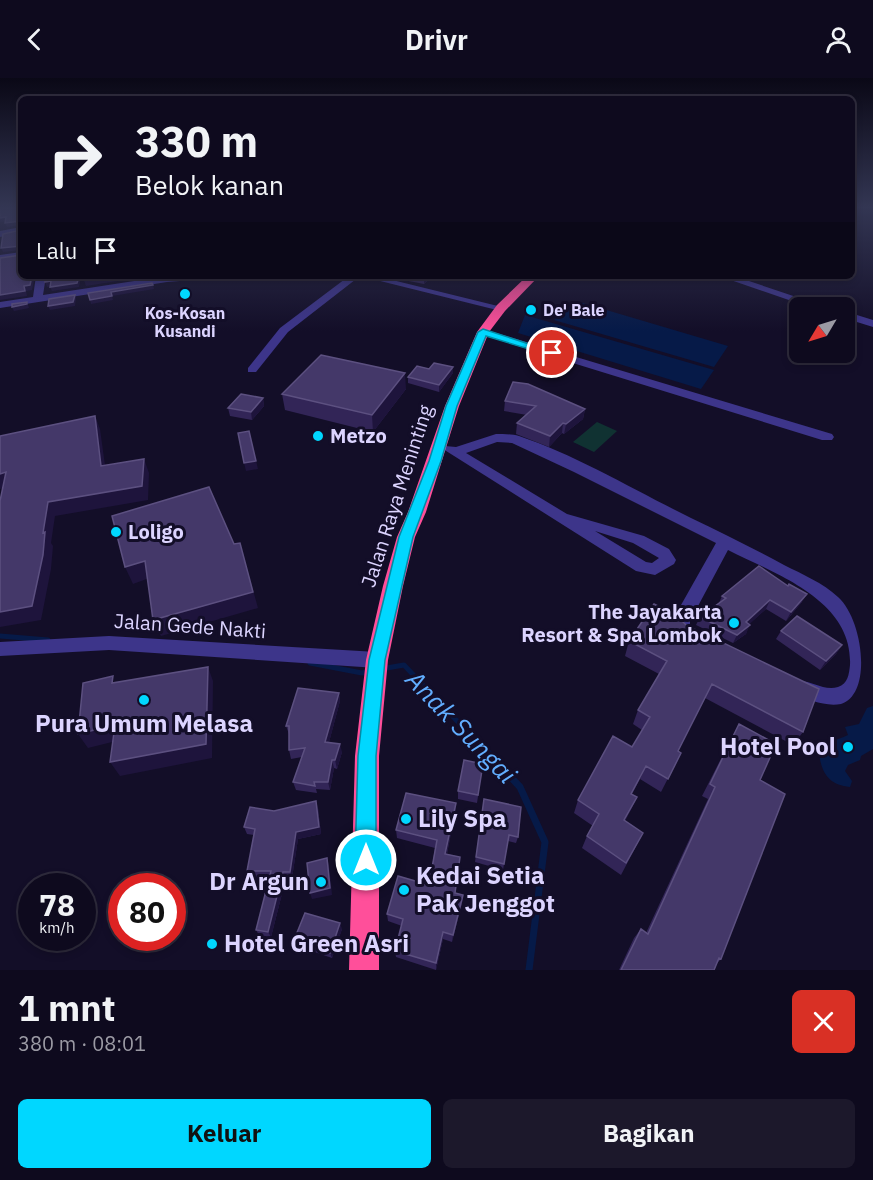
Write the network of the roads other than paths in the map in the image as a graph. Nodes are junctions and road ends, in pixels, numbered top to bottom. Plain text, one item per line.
1 (18, 255) edge
2 (0, 258) edge
3 (41, 279) edge
4 (112, 279) edge
5 (167, 279) edge
6 (351, 279) edge
7 (377, 279) edge
8 (530, 279) edge
9 (733, 279) edge
10 (113, 289) junction
11 (790, 297) edge
12 (38, 299) junction
13 (0, 305) edge
14 (501, 308) junction
15 (855, 318) edge
16 (873, 324) edge
17 (483, 332) junction
18 (252, 370) dead end
19 (827, 437) dead end
20 (448, 448) junction
21 (562, 518) junction
22 (726, 541) junction
23 (707, 642) edge
24 (0, 649) edge
25 (376, 671) junction
26 (786, 681) edge
27 (364, 970) edge

1 - 2 street
3 - 12 street
4 - 10 street
5 - 10 street
6 - 18 street
7 - 14 street
8 - 14 highway, Jalan Raya Meninting
9 - 11 street
10 - 12 street
12 - 13 street
14 - 17 highway, Jalan Raya Meninting
15 - 16 street
17 - 19 street
17 - 20 highway, Jalan Raya Meninting
20 - 21 street
20 - 22 street
20 - 25 highway, Jalan Raya Meninting
21 - 21 street
22 - 23 street
22 - 26 street
24 - 25 street, Jalan Gede Nakti
25 - 27 highway, Jalan Raya Meninting

